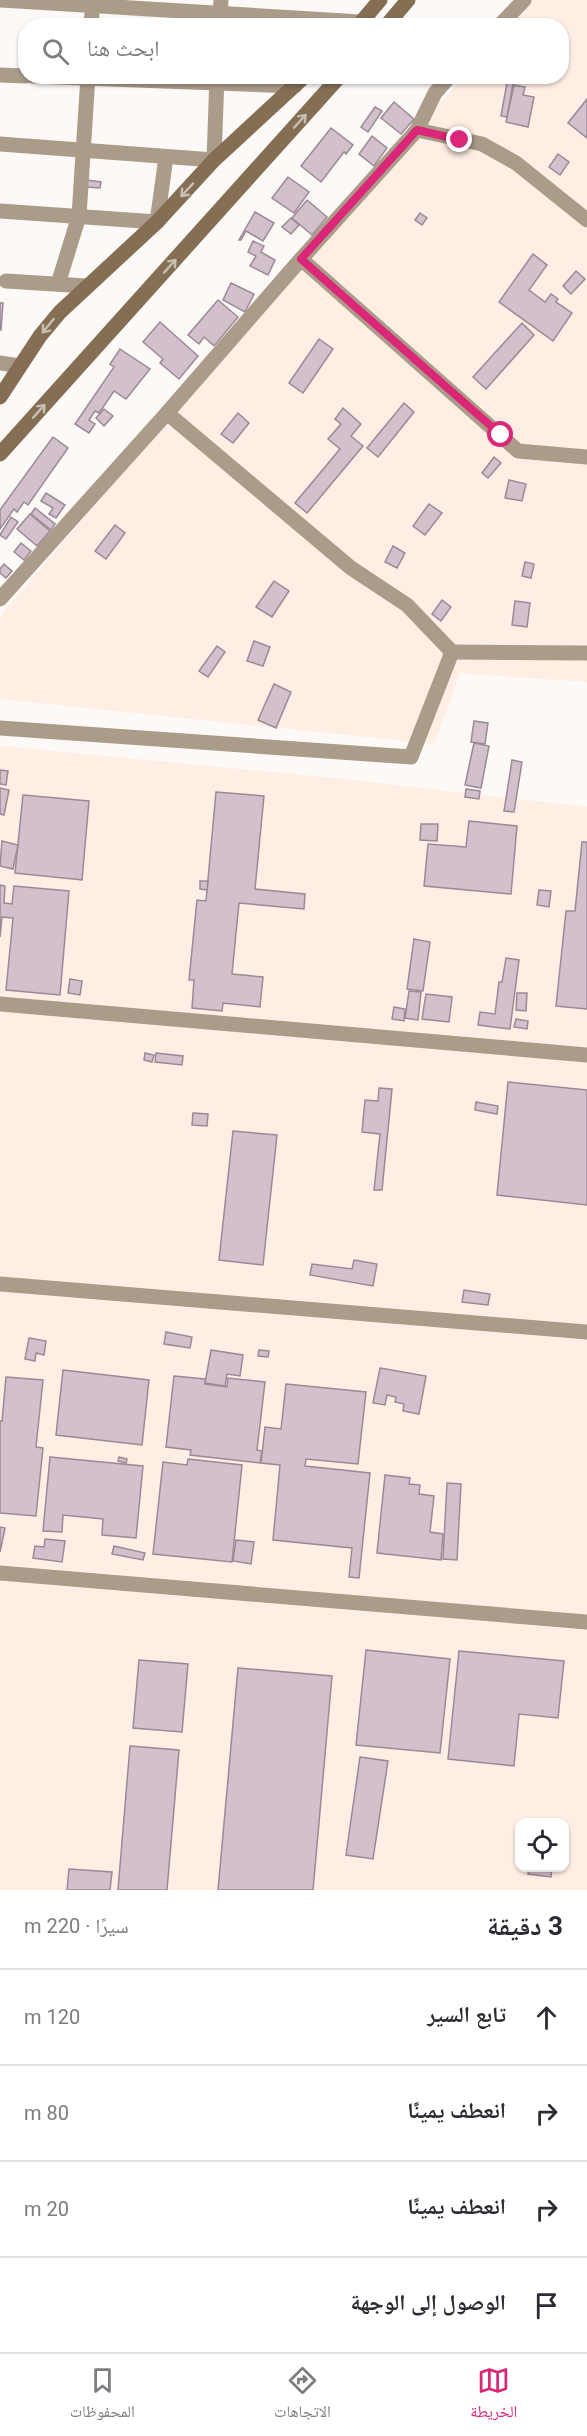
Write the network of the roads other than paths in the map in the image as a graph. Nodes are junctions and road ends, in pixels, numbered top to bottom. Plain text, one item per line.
1 (1, 0) edge
2 (380, 0) edge
3 (408, 0) edge
4 (524, 0) edge
5 (93, 3) edge
6 (220, 13) edge
7 (92, 18) edge
8 (283, 18) edge
9 (364, 18) edge
10 (393, 18) edge
11 (507, 18) edge
12 (0, 75) edge
13 (18, 76) edge
14 (88, 84) edge
15 (217, 84) edge
16 (297, 84) edge
17 (333, 84) edge
18 (443, 84) edge
19 (417, 130) junction
20 (0, 144) edge
21 (83, 150) junction
22 (166, 156) junction
23 (214, 160) junction
24 (0, 211) edge
25 (79, 216) junction
26 (587, 220) edge
27 (158, 222) junction
28 (301, 259) junction
29 (6, 281) dead end
30 (58, 284) junction
31 (86, 286) junction
32 (0, 363) edge
33 (20, 366) junction
34 (0, 397) edge
35 (167, 413) junction
36 (0, 454) edge
37 (587, 457) edge
38 (0, 599) edge
39 (452, 652) junction
40 (587, 653) edge
41 (0, 728) edge
42 (0, 1004) edge
43 (587, 1055) edge
44 (0, 1284) edge
45 (587, 1332) edge
46 (0, 1574) edge
47 (587, 1622) edge

1 - 5 street
2 - 9 street
3 - 10 street
4 - 11 street
5 - 6 street
5 - 7 street
6 - 8 street
12 - 13 street
14 - 21 street
15 - 23 street
16 - 23 street
36 -> 17 street
18 - 19 street
19 - 26 street
19 - 28 street
20 - 21 street
21 - 22 street
21 - 25 street
22 - 23 street
22 - 27 street
23 -> 27 street
24 - 25 street
25 - 27 street
25 - 30 street
27 - 31 street
28 - 35 street
28 - 37 street
29 - 30 street
30 - 31 street
31 -> 33 street
32 - 33 street
33 - 34 street
35 - 38 street
35 - 39 street
39 - 40 street
39 - 41 street
42 - 43 street
44 - 45 street
46 - 47 street

